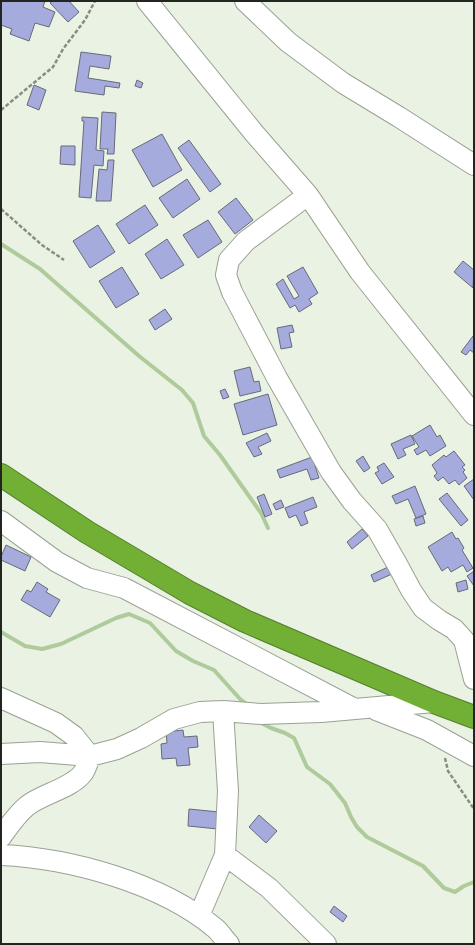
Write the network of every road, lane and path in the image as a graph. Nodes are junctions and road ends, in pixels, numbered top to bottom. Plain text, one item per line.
1 (95, 1) edge
2 (147, 1) edge
3 (245, 1) edge
4 (1, 110) edge
5 (474, 165) edge
6 (308, 196) junction
7 (1, 209) edge
8 (64, 260) dead end
9 (474, 415) edge
10 (1, 475) edge
11 (1, 521) edge
12 (469, 637) edge
13 (474, 679) edge
14 (1, 698) edge
15 (434, 702) junction
16 (364, 709) junction
17 (223, 711) junction
18 (474, 717) edge
19 (445, 740) junction
20 (1, 754) edge
21 (90, 756) junction
22 (474, 756) edge
23 (474, 809) edge
24 (1, 837) edge
25 (1, 855) edge
26 (226, 855) junction
27 (199, 916) junction
28 (229, 944) edge
29 (326, 944) edge

1 - 4 path
2 - 6 street
3 - 5 street
6 - 9 street
6 - 12 street
7 - 8 path
10 - 15 highway
11 - 16 street
12 - 13 street
14 - 21 street
15 - 16 street
15 - 18 highway
16 - 17 street
16 - 19 street
17 - 21 street
17 - 26 street
19 - 22 street
19 - 23 path
20 - 21 street
21 - 24 street
25 - 27 street
26 - 27 street
26 - 29 street
27 - 28 street

